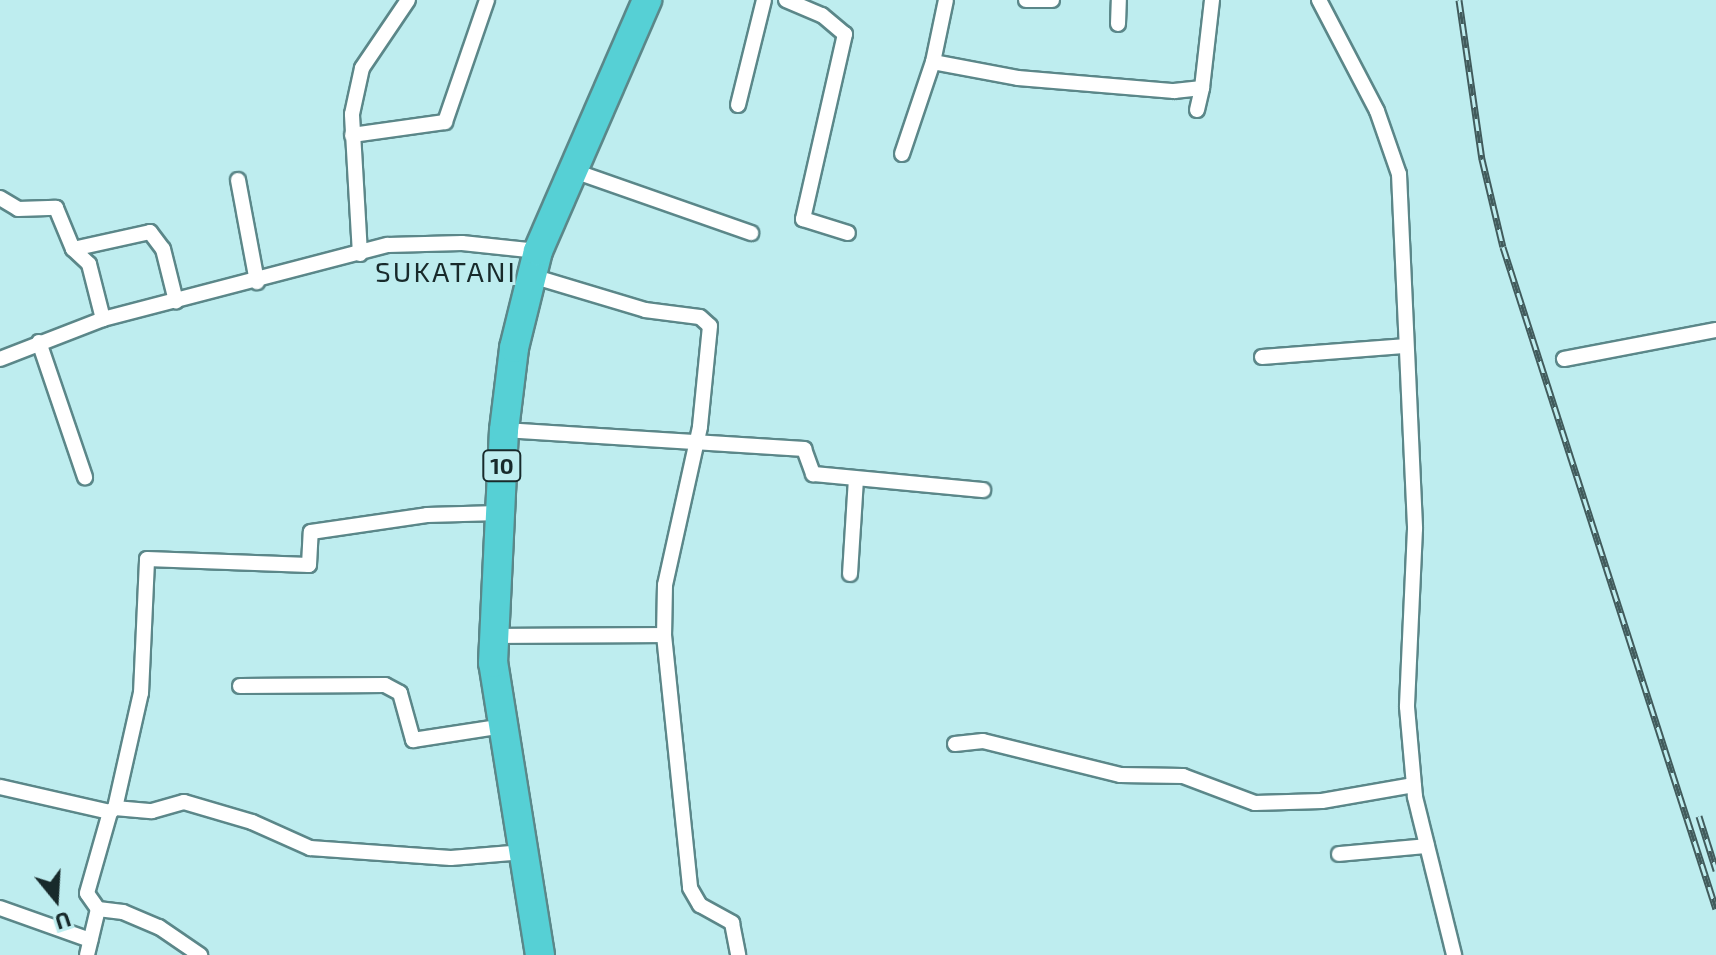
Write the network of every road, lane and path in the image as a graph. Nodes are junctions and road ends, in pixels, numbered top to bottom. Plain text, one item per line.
1 (408, 0) edge
2 (487, 0) edge
3 (647, 0) edge
4 (764, 0) edge
5 (786, 0) edge
6 (946, 0) edge
7 (1026, 0) edge
8 (1052, 0) edge
9 (1119, 0) edge
10 (1212, 0) edge
11 (1319, 0) edge
12 (1118, 24) dead end
13 (933, 62) junction
14 (1202, 88) junction
15 (738, 105) dead end
16 (1197, 110) dead end
17 (352, 135) junction
18 (902, 154) dead end
19 (571, 170) junction
20 (238, 180) dead end
21 (0, 198) edge
22 (751, 233) dead end
23 (848, 233) dead end
24 (73, 249) junction
25 (360, 254) junction
26 (535, 263) junction
27 (257, 282) junction
28 (176, 301) junction
29 (103, 319) junction
30 (1716, 330) edge
31 (39, 342) junction
32 (1404, 346) junction
33 (1262, 357) dead end
34 (0, 358) edge
35 (1564, 359) dead end
36 (504, 430) junction
37 (696, 443) junction
38 (85, 477) dead end
39 (856, 479) junction
40 (983, 490) dead end
41 (499, 513) junction
42 (850, 574) dead end
43 (664, 635) junction
44 (493, 636) junction
45 (240, 686) dead end
46 (503, 726) junction
47 (955, 744) dead end
48 (1414, 785) junction
49 (0, 787) edge
50 (113, 810) junction
51 (1427, 846) junction
52 (524, 852) junction
53 (1339, 854) dead end
54 (0, 908) edge
55 (98, 909) junction
56 (88, 948) edge
57 (200, 955) edge
58 (540, 955) edge
59 (738, 955) edge
60 (1454, 955) edge

1 - 17 street
2 - 17 street
3 - 19 highway, 10
4 - 15 street
5 - 23 street
6 - 13 street
7 - 8 street
9 - 12 street
10 - 14 street
11 - 32 street
13 - 14 street
13 - 18 street
14 - 16 street
17 - 25 street
19 - 22 street
19 - 26 highway, 10
20 - 27 street
21 - 24 street
24 - 28 street
24 - 29 street
25 - 26 street
25 - 27 street
26 - 36 highway, 10
26 - 37 street
27 - 28 street
28 - 29 street
29 - 31 street
30 - 35 street
31 - 34 street
31 - 38 street
32 - 33 street
32 - 48 street
36 - 37 street
36 - 41 highway, 10
37 - 39 street
37 - 43 street
39 - 40 street
39 - 42 street
41 - 44 highway, 10
41 - 50 street
43 - 44 street
43 - 59 street
44 - 46 highway, 10
45 - 46 street
46 - 52 highway, 10
47 - 48 street
48 - 51 street
49 - 50 street
50 - 52 street
50 - 55 street
51 - 53 street
51 - 60 street
52 - 58 highway, 10
54 - 56 street
55 - 56 street
55 - 57 street

